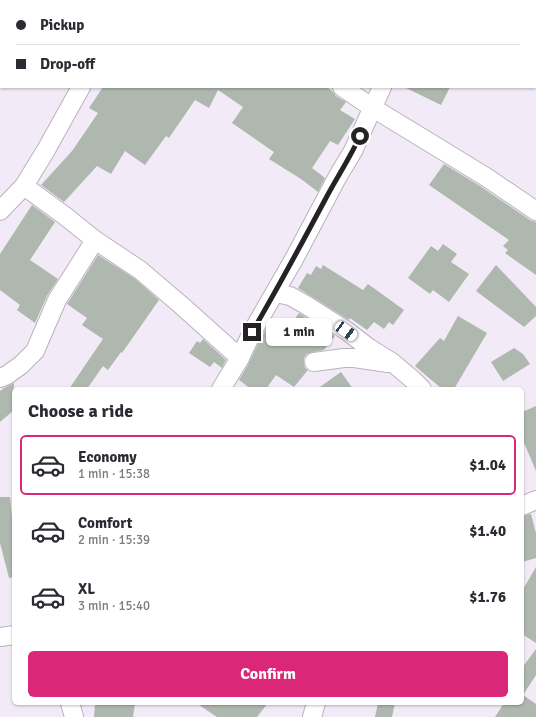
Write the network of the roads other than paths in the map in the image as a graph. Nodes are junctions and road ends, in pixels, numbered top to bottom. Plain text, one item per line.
1 (80, 88) edge
2 (343, 88) edge
3 (382, 88) edge
4 (373, 108) junction
5 (24, 186) junction
6 (536, 211) edge
7 (0, 212) edge
8 (95, 240) junction
9 (275, 293) junction
10 (240, 358) junction
11 (314, 362) dead end
12 (393, 363) junction
13 (0, 378) edge
14 (222, 387) edge
15 (420, 387) edge
16 (536, 500) edge
17 (524, 505) edge
18 (12, 634) edge
19 (0, 637) edge
20 (71, 705) edge
21 (315, 705) edge
22 (74, 717) edge
23 (312, 717) edge

1 - 5 street
2 - 4 street
3 - 4 street
4 - 6 street
4 - 9 street
5 - 7 street
5 - 8 street
8 - 10 street
8 - 13 street
9 - 10 street
9 - 12 street
10 - 14 street
11 - 12 street
12 - 15 street
16 - 17 street
18 - 19 street
20 - 22 street
21 - 23 street

